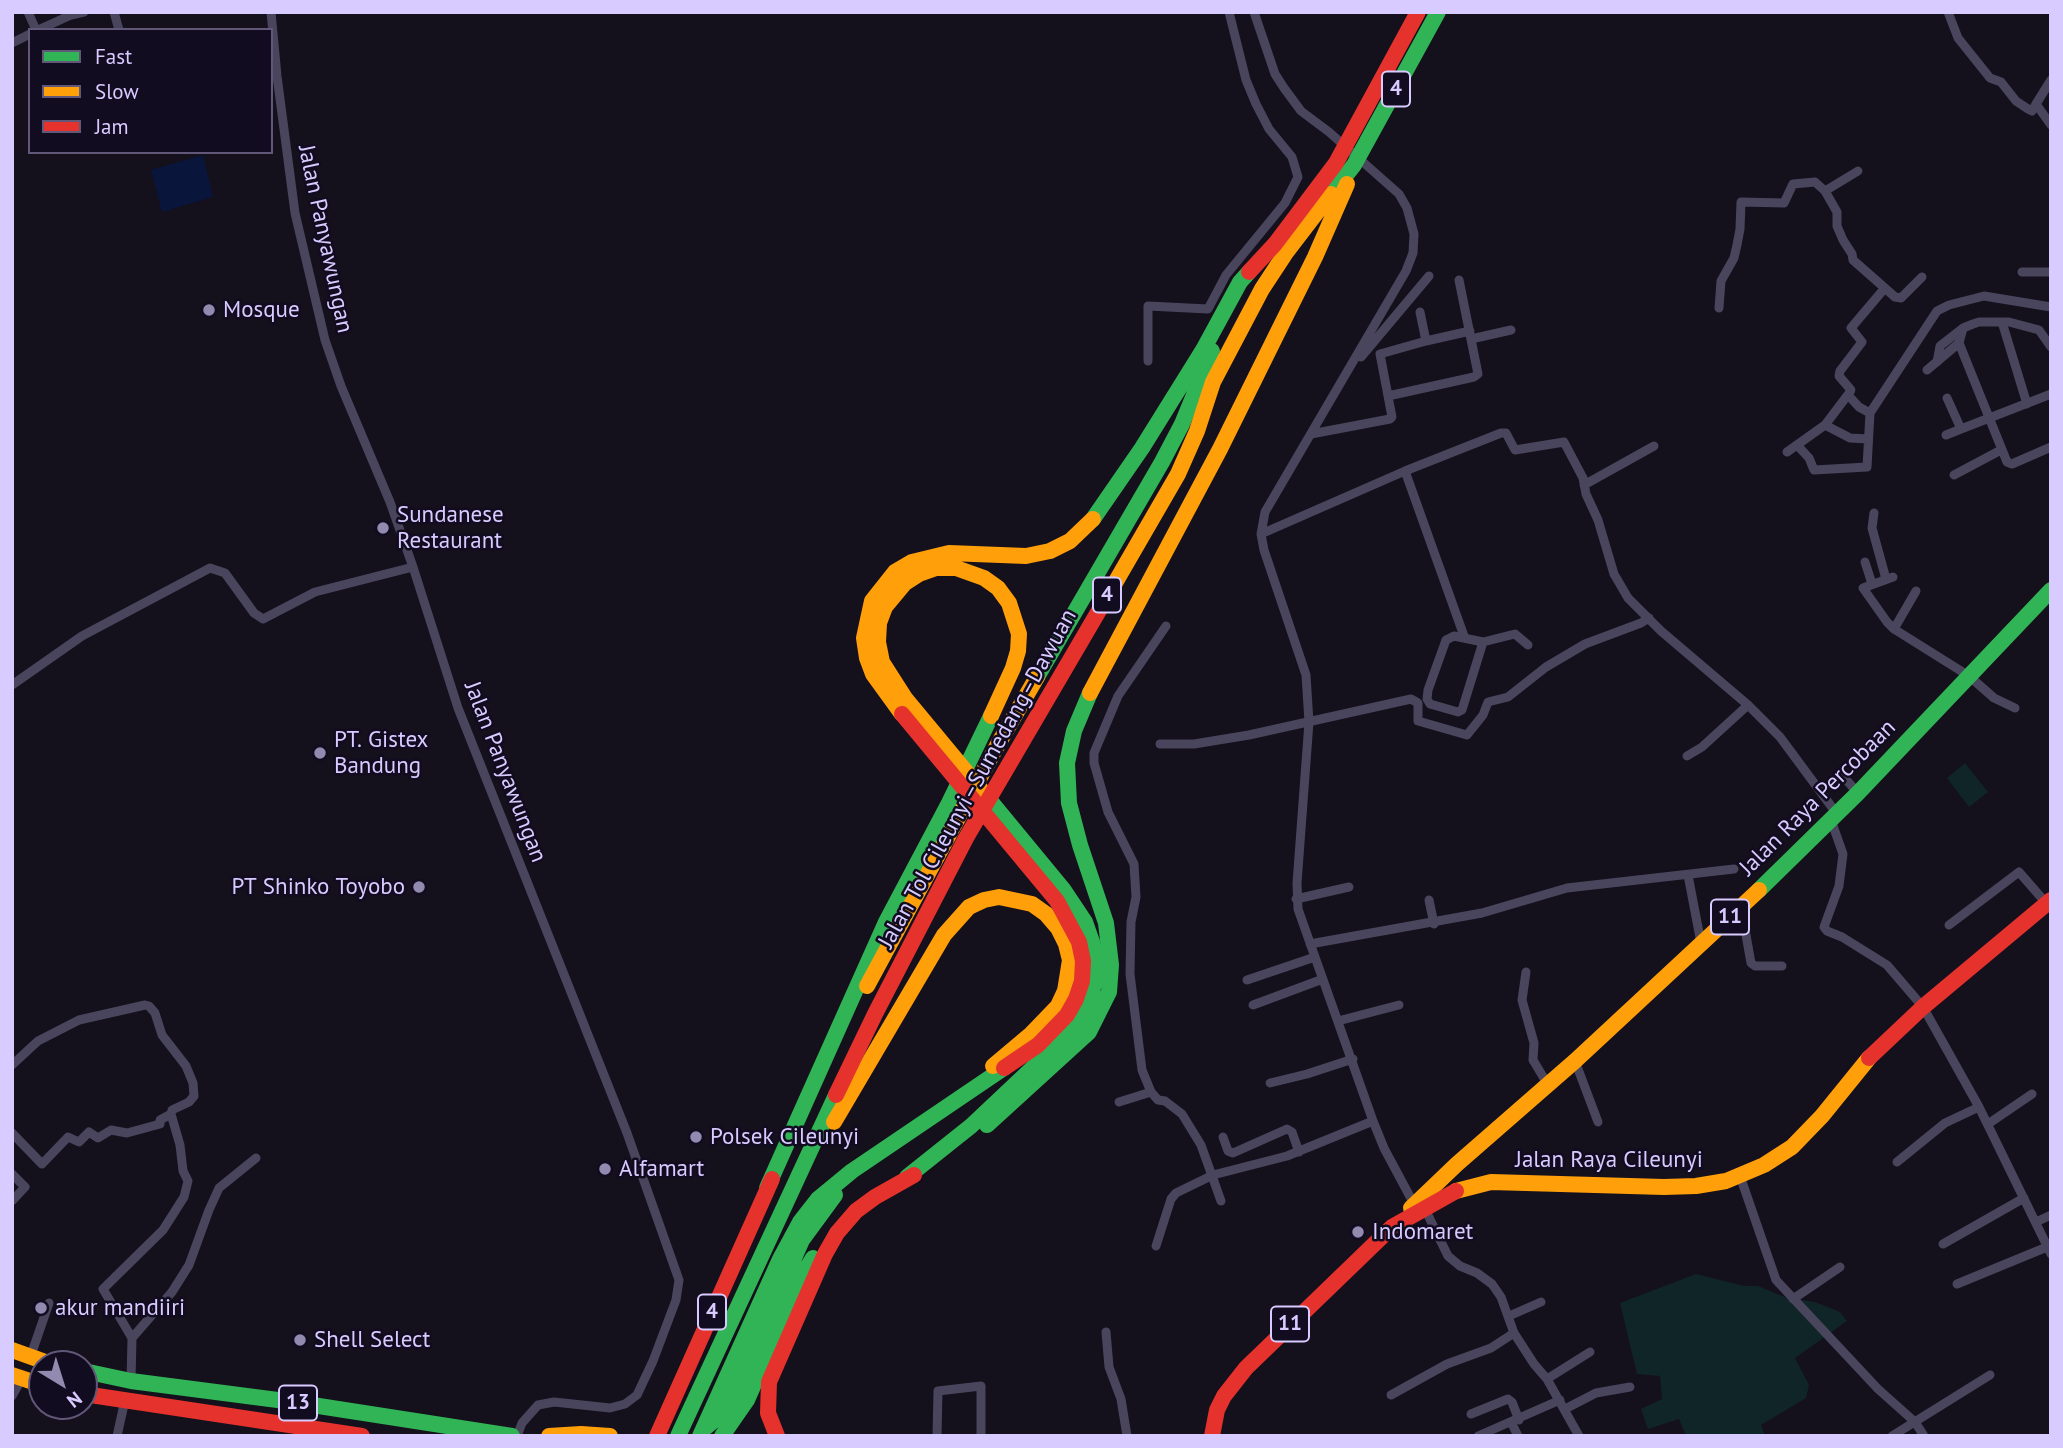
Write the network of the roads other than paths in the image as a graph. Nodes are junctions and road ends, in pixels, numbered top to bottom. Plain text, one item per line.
1 (28, 12) edge
2 (83, 12) edge
3 (1229, 12) edge
4 (1254, 12) edge
5 (1418, 12) edge
6 (1438, 12) edge
7 (1948, 12) edge
8 (71, 13) edge
9 (62, 20) junction
10 (36, 28) edge
11 (42, 28) edge
12 (68, 28) edge
13 (28, 35) edge
14 (12, 43) edge
15 (273, 55) edge
16 (274, 76) edge
17 (2051, 79) edge
18 (2036, 104) junction
19 (2051, 125) edge
20 (1354, 165) junction
21 (1858, 171) dead end
22 (1825, 191) junction
23 (1275, 244) junction
24 (2022, 272) dead end
25 (2051, 272) edge
26 (1429, 276) dead end
27 (1922, 277) dead end
28 (1459, 280) dead end
29 (1884, 289) junction
30 (2051, 307) edge
31 (1719, 308) dead end
32 (1420, 312) dead end
33 (2002, 322) junction
34 (1963, 328) junction
35 (1511, 330) dead end
36 (1471, 335) junction
37 (1426, 341) junction
38 (1959, 343) junction
39 (2051, 347) edge
40 (1148, 360) dead end
41 (1937, 362) junction
42 (1927, 370) dead end
43 (1345, 377) junction
44 (2051, 394) edge
45 (1848, 395) junction
46 (1388, 396) junction
47 (1947, 398) dead end
48 (2027, 404) junction
49 (1870, 413) junction
50 (1991, 418) junction
51 (1825, 425) junction
52 (1961, 429) junction
53 (1311, 433) junction
54 (1946, 435) dead end
55 (1868, 439) junction
56 (1797, 445) junction
57 (1654, 446) dead end
58 (2051, 447) edge
59 (2001, 450) junction
60 (1787, 452) dead end
61 (1405, 471) junction
62 (1954, 475) dead end
63 (1584, 485) junction
64 (1874, 513) dead end
65 (1261, 534) junction
66 (935, 562) junction
67 (1864, 562) dead end
68 (413, 567) junction
69 (1872, 584) junction
70 (2051, 590) edge
71 (1916, 591) dead end
72 (1650, 618) junction
73 (1166, 626) dead end
74 (1894, 629) junction
75 (1464, 636) junction
76 (1483, 642) junction
77 (1528, 645) dead end
78 (1969, 676) junction
79 (12, 685) edge
80 (1748, 705) junction
81 (2015, 708) dead end
82 (1309, 722) junction
83 (1160, 744) dead end
84 (1687, 756) dead end
85 (1840, 773) dead end
86 (1858, 793) junction
87 (1834, 817) junction
88 (1734, 869) dead end
89 (1688, 875) junction
90 (1349, 887) dead end
91 (1296, 899) junction
92 (1429, 900) dead end
93 (2049, 902) edge
94 (1741, 907) junction
95 (1434, 924) junction
96 (1949, 925) dead end
97 (893, 926) junction
98 (1701, 943) junction
99 (1310, 944) junction
100 (1315, 957) junction
101 (1782, 966) dead end
102 (1526, 972) dead end
103 (1323, 979) junction
104 (1247, 980) dead end
105 (1253, 1005) dead end
106 (1399, 1005) dead end
107 (1923, 1007) junction
108 (1338, 1021) junction
109 (1353, 1059) junction
110 (1575, 1061) junction
111 (12, 1065) edge
112 (1270, 1083) dead end
113 (1548, 1085) junction
114 (966, 1092) junction
115 (1151, 1092) junction
116 (2032, 1094) dead end
117 (1119, 1102) dead end
118 (1979, 1107) junction
119 (171, 1114) junction
120 (1373, 1121) junction
121 (1598, 1122) dead end
122 (1988, 1124) junction
123 (12, 1133) edge
124 (1223, 1137) dead end
125 (880, 1152) junction
126 (1299, 1152) junction
127 (256, 1158) dead end
128 (1897, 1162) dead end
129 (1457, 1164) junction
130 (12, 1174) edge
131 (1213, 1175) junction
132 (1740, 1176) junction
133 (907, 1177) junction
134 (1471, 1186) junction
135 (2024, 1198) junction
136 (12, 1201) edge
137 (1221, 1201) dead end
138 (1419, 1206) junction
139 (2051, 1215) edge
140 (777, 1219) junction
141 (2036, 1222) junction
142 (1943, 1244) dead end
143 (1156, 1246) dead end
144 (2049, 1250) edge
145 (1840, 1267) dead end
146 (1956, 1284) dead end
147 (1793, 1299) junction
148 (1541, 1302) dead end
149 (49, 1303) dead end
150 (1509, 1316) junction
151 (1106, 1332) dead end
152 (1514, 1333) junction
153 (132, 1338) junction
154 (12, 1350) edge
155 (33, 1350) edge
156 (1590, 1352) dead end
157 (28, 1357) edge
158 (768, 1370) junction
159 (98, 1374) edge
160 (1990, 1375) dead end
161 (17, 1377) edge
162 (1547, 1379) junction
163 (131, 1381) junction
164 (1630, 1387) dead end
165 (1391, 1395) dead end
166 (12, 1396) edge
167 (98, 1396) edge
168 (125, 1400) junction
169 (1560, 1400) junction
170 (1565, 1409) junction
171 (1471, 1414) dead end
172 (1515, 1421) junction
173 (1915, 1423) junction
174 (337, 1433) edge
175 (117, 1436) edge
176 (362, 1436) edge
177 (514, 1436) edge
178 (550, 1436) edge
179 (610, 1436) edge
180 (657, 1436) edge
181 (678, 1436) edge
182 (686, 1436) edge
183 (700, 1436) edge
184 (722, 1436) edge
185 (777, 1436) edge
186 (937, 1436) edge
187 (981, 1436) edge
188 (1127, 1436) edge
189 (1212, 1436) edge
190 (1478, 1436) edge
191 (1518, 1436) edge
192 (1579, 1436) edge
193 (1892, 1436) edge
194 (1924, 1436) edge

1 - 10 street
2 - 8 street
3 - 40 street
4 - 43 street
5 - 23 highway, 4
6 - 20 highway, 4
7 - 18 street
8 - 9 street
9 - 11 street
9 - 12 street
13 - 14 street
15 - 16 street, Jalan Panyawungan
16 - 68 street, Jalan Panyawungan
17 - 18 street
18 - 19 street
20 - 133 highway
20 - 140 highway, Jalan Tol Cileunyi–Sumedang–Dawuan / 4
21 - 22 street
22 - 29 street
22 - 31 street
23 - 66 highway
23 - 97 highway, Jalan Tol Cileunyi–Sumedang–Dawuan / 4
24 - 25 street
26 - 43 street
27 - 29 street
28 - 36 street
29 - 45 street
30 - 49 street
32 - 37 street
33 - 34 street
33 - 39 street
33 - 48 street
34 - 38 street
34 - 41 street
35 - 36 street
36 - 37 street
36 - 46 street
37 - 46 street
38 - 41 street
38 - 50 street
41 - 42 street
43 - 53 street
44 - 48 street
45 - 49 street
45 - 51 street
46 - 53 street
47 - 52 street
48 - 50 street
49 - 55 street
50 - 52 street
50 - 59 street
51 - 55 street
51 - 56 street
52 - 54 street
53 - 65 street
55 - 56 street
56 - 60 street
57 - 63 street
58 - 59 street
59 - 62 street
61 - 63 street
61 - 65 street
61 - 75 street
63 - 72 street
64 - 69 street
65 - 82 street
66 - 97 highway
66 - 114 highway
66 - 133 highway
67 - 69 street
68 - 79 street
68 - 177 street, Jalan Panyawungan
69 - 74 street
70 - 78 highway, Jalan Raya Percobaan / 11
71 - 74 street
72 - 80 street
72 - 82 street
73 - 115 street
74 - 78 street
75 - 76 street
75 - 76 street
76 - 77 street
78 - 81 street
78 - 86 highway, Jalan Raya Percobaan / 11
80 - 84 street
80 - 87 street
82 - 83 street
82 - 91 street
85 - 86 street
86 - 87 highway, Jalan Raya Percobaan / 11
87 - 94 highway, Jalan Raya Percobaan / 11
87 - 107 street
88 - 89 street
89 - 95 street
89 - 98 street
90 - 91 street
91 - 99 street
92 - 95 street
93 - 96 street
93 - 107 highway, Jalan Raya Cileunyi / 11
94 - 98 highway, Jalan Raya Percobaan / 11
94 - 101 street
95 - 99 street
97 - 180 highway, 4
98 - 110 highway, Jalan Raya Percobaan / 11
99 - 100 street
100 - 103 street
100 - 104 street
102 - 113 street
103 - 105 street
103 - 108 street
106 - 108 street
107 - 118 street
107 - 132 highway, Jalan Raya Cileunyi / 11
108 - 109 street
109 - 112 street
109 - 120 street
110 - 113 highway, Jalan Raya Percobaan / 11
110 - 121 street
111 - 119 street
113 - 129 highway, Jalan Raya Percobaan / 11
114 - 125 highway
114 - 140 highway
115 - 117 street
115 - 131 street
116 - 122 street
118 - 122 street
118 - 128 street
119 - 123 street
119 - 153 street
120 - 126 street
120 - 138 street
122 - 135 street
124 - 126 street
125 - 182 highway
125 - 183 highway
126 - 131 street
127 - 153 street
129 - 134 highway
129 - 138 highway, Jalan Raya Percobaan / 11
130 - 136 street
131 - 137 street
131 - 143 street
132 - 134 highway, Jalan Raya Cileunyi / 11
132 - 147 street
133 - 158 highway
134 - 138 highway, Jalan Raya Cileunyi / 11
135 - 141 street
135 - 142 street
138 - 150 street
138 - 189 highway, Jalan Raya Percobaan / 11
139 - 141 street
140 - 181 highway, Jalan Tol Cileunyi–Sumedang–Dawuan / 4
141 - 144 street
144 - 146 street
145 - 147 street
147 - 173 street
148 - 150 street
149 - 155 street
150 - 152 street
151 - 188 street
152 - 162 street
152 - 165 street
153 - 163 street
154 - 157 highway
156 - 162 street
158 - 184 highway
158 - 185 highway
159 - 163 highway, 13
160 - 173 street
161 - 166 street
162 - 169 street
163 - 177 highway, 13
164 - 170 street
167 - 168 highway, 13
168 - 174 highway, 13
168 - 175 street
169 - 170 street
169 - 172 street
170 - 192 street
171 - 172 street
172 - 190 street
172 - 191 street
173 - 193 street
173 - 194 street
174 - 176 highway, 13
178 - 179 highway
186 - 187 street

